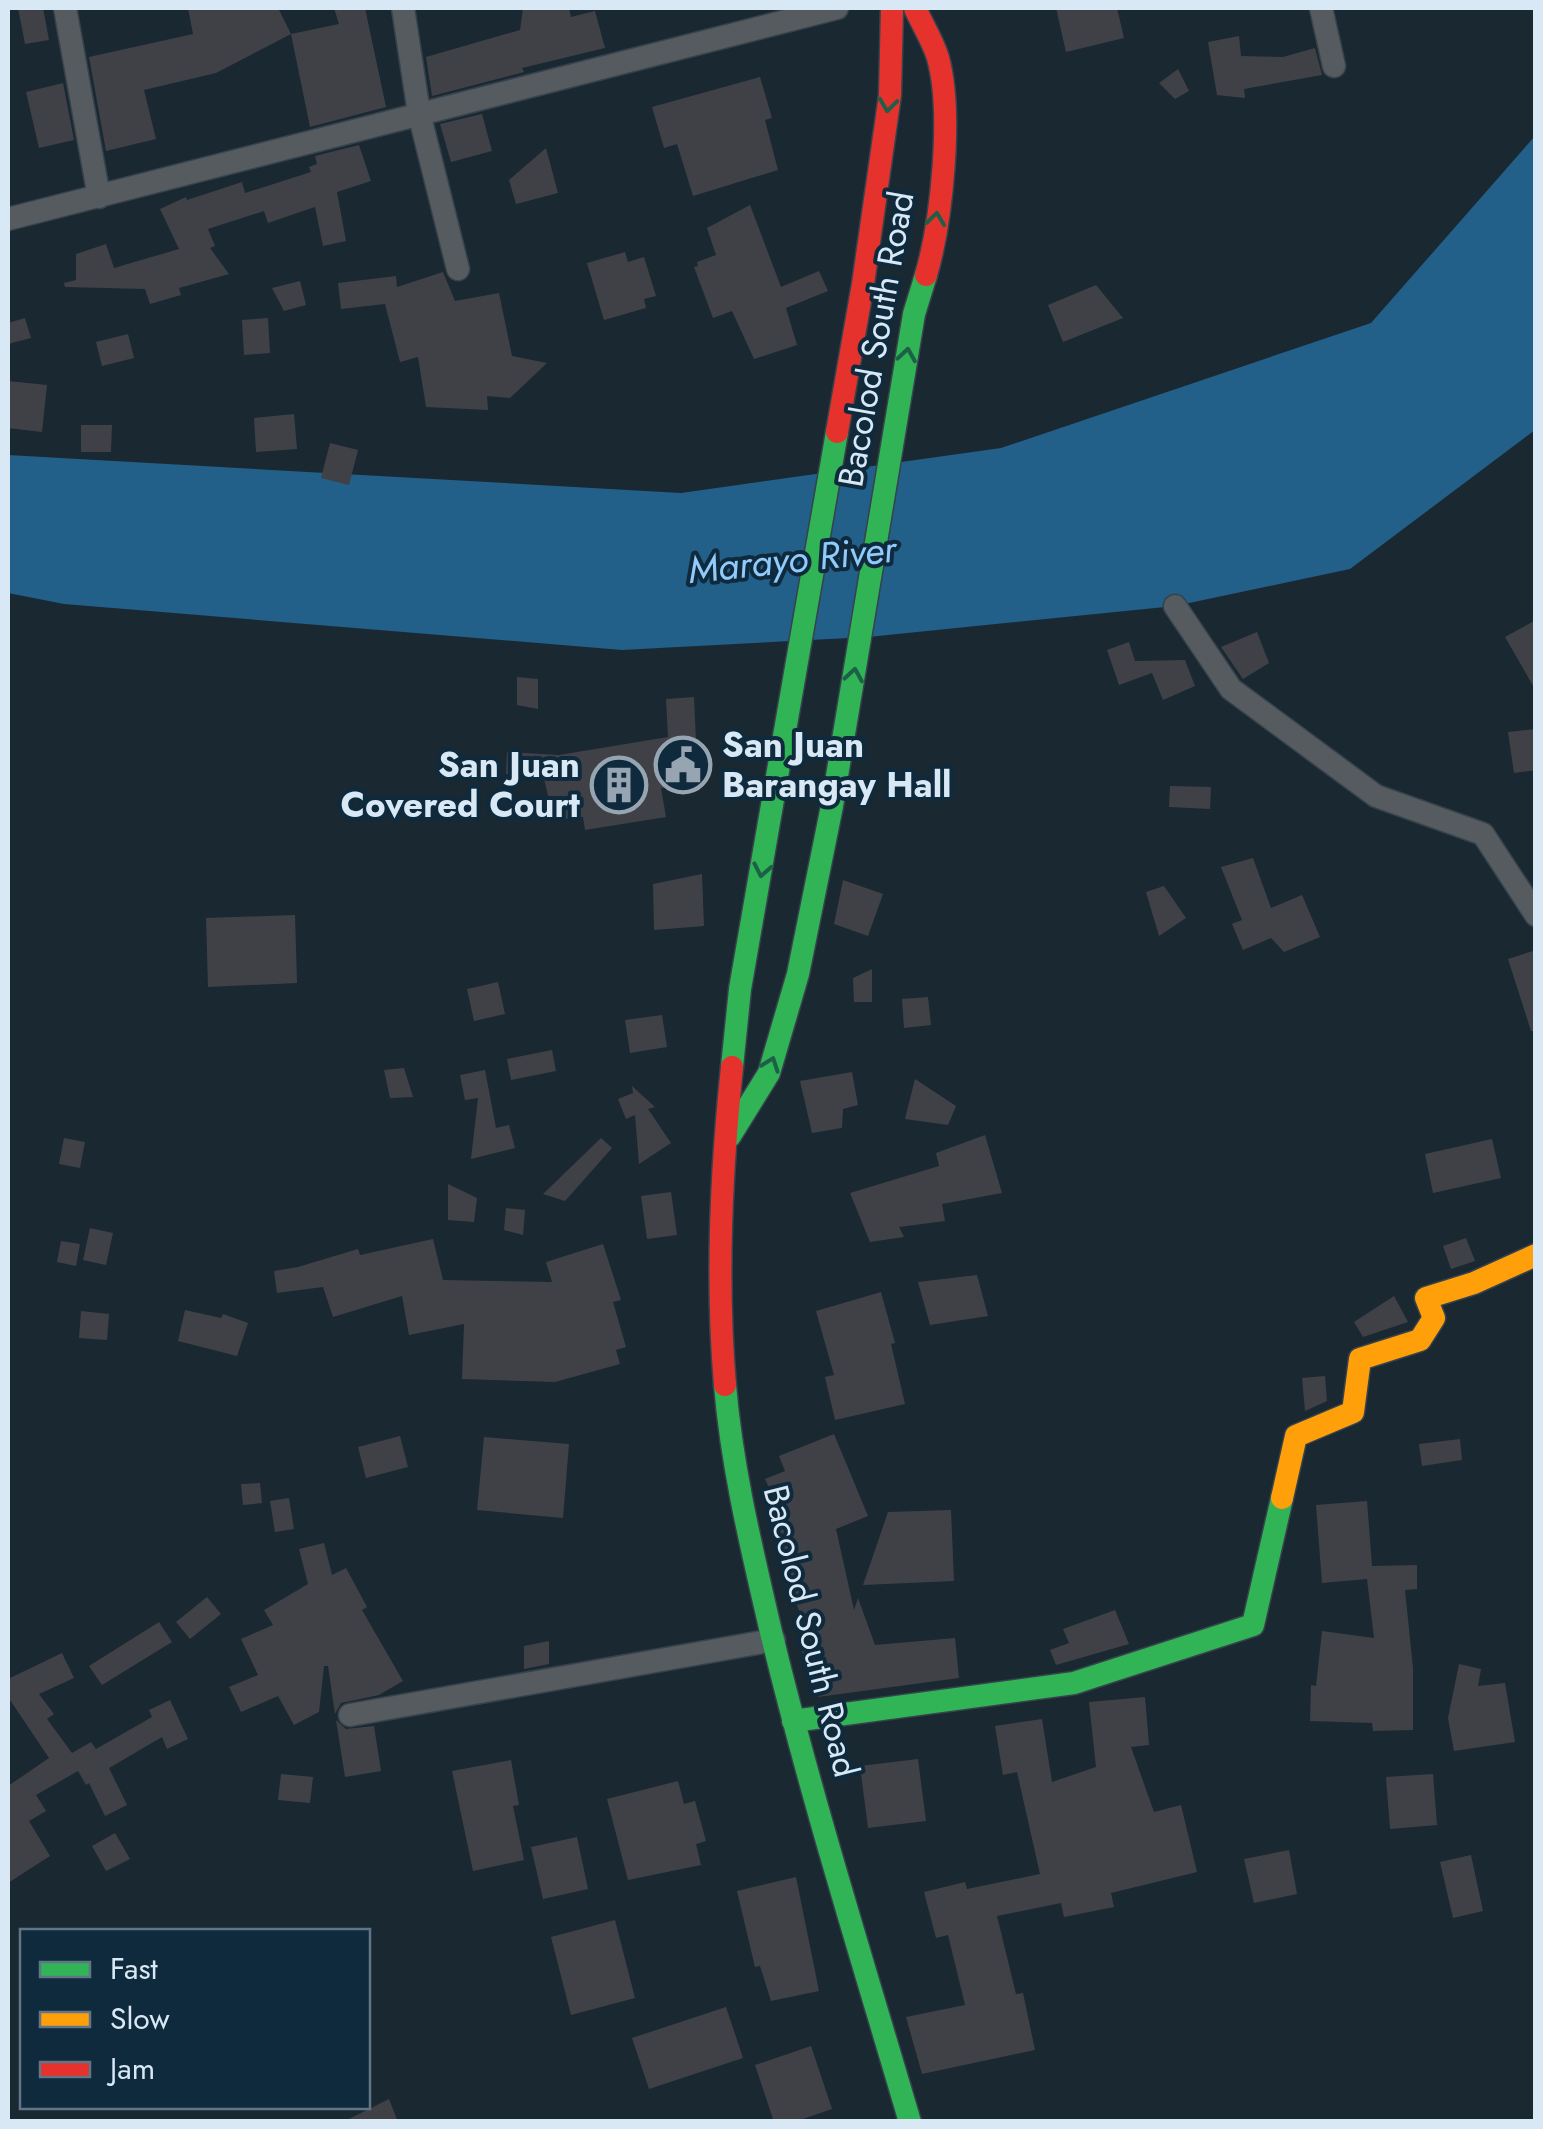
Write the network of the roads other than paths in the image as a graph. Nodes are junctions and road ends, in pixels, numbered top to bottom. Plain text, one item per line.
1 (65, 8) edge
2 (403, 8) edge
3 (837, 8) edge
4 (892, 8) edge
5 (915, 8) edge
6 (1322, 8) edge
7 (1334, 66) dead end
8 (419, 113) junction
9 (100, 197) junction
10 (8, 220) edge
11 (458, 269) dead end
12 (1175, 606) dead end
13 (1536, 914) edge
14 (724, 1145) junction
15 (1536, 1255) edge
16 (774, 1640) junction
17 (350, 1716) dead end
18 (793, 1722) junction
19 (910, 2122) edge

1 - 9 street
2 - 8 street
3 - 8 street
4 -> 14 main road, Bacolod South Road
14 -> 5 main road, Bacolod South Road
6 - 7 street
8 - 9 street
8 - 11 street
9 - 10 street
12 - 13 street
14 - 16 main road, Bacolod South Road
15 - 18 main road
16 - 17 street
16 - 18 main road, Bacolod South Road
18 - 19 main road, Bacolod South Road

